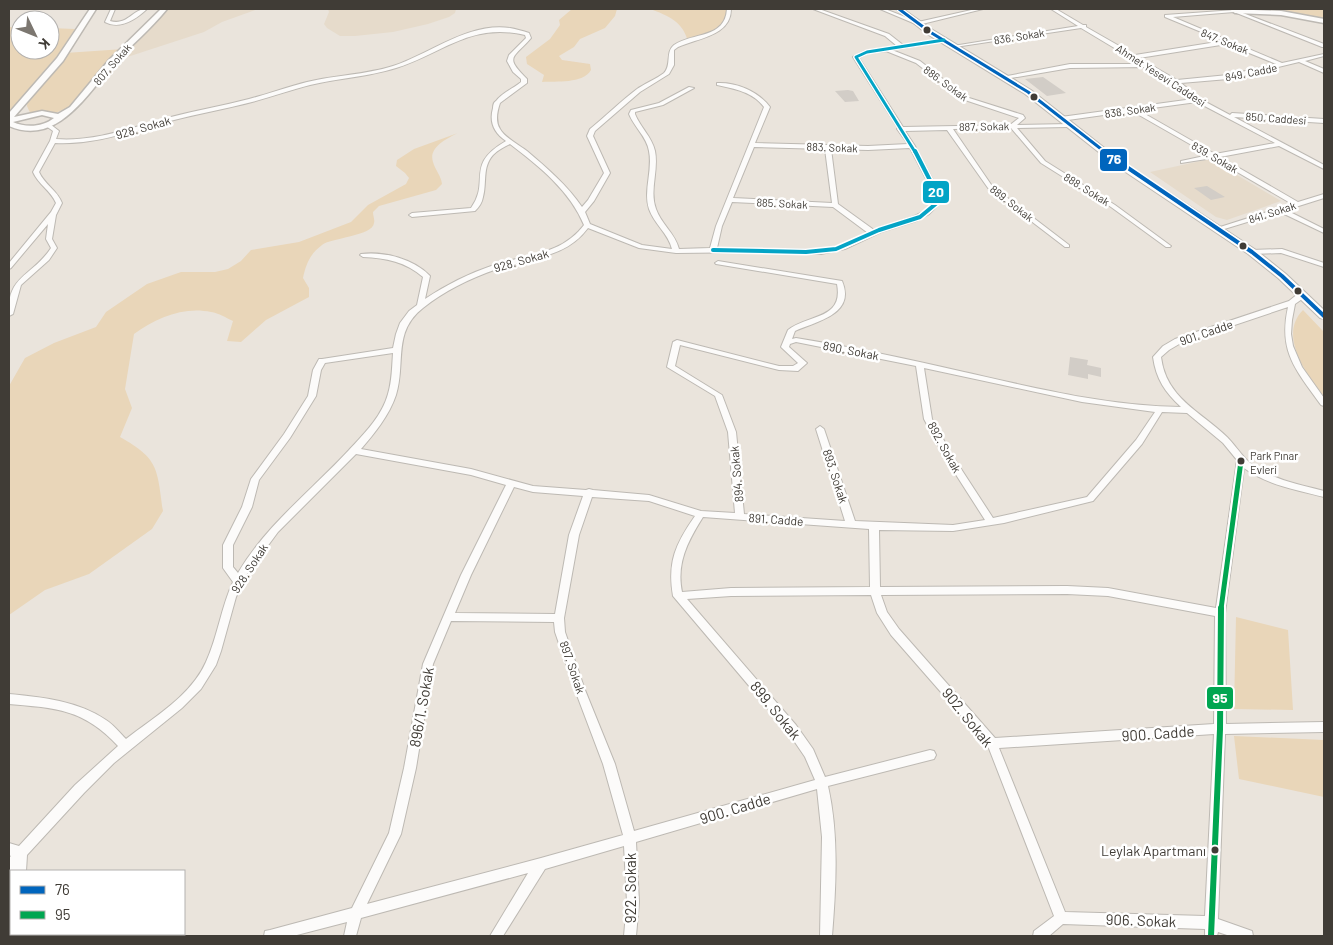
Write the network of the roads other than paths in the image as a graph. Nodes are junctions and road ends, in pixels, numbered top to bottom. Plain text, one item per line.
1 (93, 9) edge
2 (113, 9) edge
3 (145, 9) edge
4 (164, 9) edge
5 (729, 9) edge
6 (815, 9) edge
7 (882, 9) edge
8 (900, 9) edge
9 (957, 9) edge
10 (981, 9) edge
11 (1053, 9) edge
12 (1234, 10) edge
13 (963, 12) junction
14 (1324, 21) edge
15 (918, 24) junction
16 (1084, 26) junction
17 (944, 40) junction
18 (1229, 42) junction
19 (955, 46) junction
20 (1324, 46) edge
21 (902, 47) junction
22 (887, 49) junction
23 (1324, 55) edge
24 (1134, 57) junction
25 (1301, 61) junction
26 (1148, 65) junction
27 (1283, 65) junction
28 (1324, 71) edge
29 (1005, 76) junction
30 (1176, 82) junction
31 (719, 84) dead end
32 (691, 88) dead end
33 (28, 95) junction
34 (1198, 100) junction
35 (620, 108) junction
36 (1133, 109) junction
37 (633, 111) junction
38 (1227, 114) junction
39 (31, 115) junction
40 (58, 117) junction
41 (1324, 121) edge
42 (1064, 122) junction
43 (10, 124) edge
44 (48, 124) junction
45 (1012, 126) junction
46 (948, 127) junction
47 (900, 129) junction
48 (53, 141) junction
49 (511, 141) junction
50 (1279, 144) junction
51 (753, 145) junction
52 (912, 146) junction
53 (828, 147) junction
54 (1212, 156) junction
55 (1183, 162) dead end
56 (1324, 167) edge
57 (1324, 196) edge
58 (729, 200) junction
59 (1297, 204) junction
60 (835, 205) junction
61 (1281, 210) junction
62 (581, 212) junction
63 (54, 213) junction
64 (412, 215) dead end
65 (586, 224) junction
66 (1219, 229) junction
67 (1324, 231) edge
68 (873, 233) junction
69 (1067, 246) dead end
70 (1168, 246) dead end
71 (713, 250) junction
72 (676, 251) junction
73 (1252, 252) junction
74 (363, 255) dead end
75 (718, 263) dead end
76 (1324, 265) edge
77 (9, 267) edge
78 (1302, 295) junction
79 (1292, 303) junction
80 (420, 306) junction
81 (1322, 311) edge
82 (9, 314) edge
83 (787, 342) junction
84 (396, 350) junction
85 (920, 364) junction
86 (1324, 403) edge
87 (1190, 410) junction
88 (1159, 411) junction
89 (820, 428) dead end
90 (732, 432) joint
91 (353, 451) junction
92 (1241, 461) junction
93 (511, 484) junction
94 (589, 492) junction
95 (1324, 494) edge
96 (701, 514) junction
97 (740, 517) junction
98 (991, 522) junction
99 (851, 524) junction
100 (874, 526) junction
101 (238, 581) junction
102 (875, 592) junction
103 (678, 596) junction
104 (1220, 613) junction
105 (448, 617) junction
106 (558, 618) junction
107 (9, 698) edge
108 (1324, 727) edge
109 (1220, 729) junction
110 (992, 743) junction
111 (125, 746) junction
112 (930, 755) dead end
113 (821, 783) junction
114 (630, 839) junction
115 (15, 851) edge
116 (541, 864) junction
117 (9, 867) edge
118 (20, 870) edge
119 (356, 913) junction
120 (1062, 918) junction
121 (1212, 930) edge
122 (270, 936) edge
123 (350, 936) edge
124 (496, 936) edge
125 (630, 936) edge
126 (826, 936) edge
127 (1039, 936) edge
128 (1248, 936) edge

1 - 33 main road
2 - 3 street
4 - 40 main road, 807. Sokak
5 - 35 street
6 - 21 street
7 - 15 street
8 - 15 main road
9 - 13 street
10 - 13 street
11 - 16 street, Ahmet Yesevi Caddesi
12 - 14 street
12 - 18 street, 847. Sokak
12 - 20 street
13 - 15 street
15 - 17 main road
16 - 19 street, 836. Sokak
16 - 24 street, Ahmet Yesevi Caddesi
17 - 19 main road
17 - 21 street
18 - 24 street
18 - 27 street, 847. Sokak
19 - 29 main road
21 - 22 street
22 - 45 street, 886. Sokak
22 - 47 street
23 - 25 street, 849. Cadde
24 - 26 street, Ahmet Yesevi Caddesi
25 - 27 street, 849. Cadde
25 - 28 street
26 - 29 street
26 - 30 street, Ahmet Yesevi Caddesi
27 - 30 street, 849. Cadde
29 - 42 main road
30 - 34 street, Ahmet Yesevi Caddesi
31 - 51 street
32 - 37 street
33 - 39 main road
33 - 43 main road
34 - 36 street, 838. Sokak
34 - 38 street, Ahmet Yesevi Caddesi
35 - 37 street
35 - 62 street
36 - 42 street, 838. Sokak
36 - 54 street, 839. Sokak
37 - 72 street
38 - 41 street, 850. Caddesi
38 - 50 street, Ahmet Yesevi Caddesi
39 - 40 main road
39 - 43 main road
40 - 44 main road, 807. Sokak
42 - 45 street, 887. Sokak
42 - 66 main road
43 - 44 main road
44 - 48 street
45 - 46 street, 887. Sokak
45 - 70 street, 888. Sokak
46 - 47 street, 887. Sokak
46 - 69 street, 889. Sokak
47 - 52 street
48 - 49 street, 928. Sokak
48 - 63 street
49 - 62 street, 928. Sokak
49 - 64 street
50 - 54 street
50 - 56 street, Ahmet Yesevi Caddesi
51 - 53 street, 883. Sokak
51 - 58 street
52 - 53 street, 883. Sokak
52 - 68 street
53 - 60 street
54 - 55 street
54 - 59 street, 839. Sokak
57 - 59 street, 841. Sokak
58 - 60 street, 885. Sokak
58 - 71 street
59 - 61 street, 841. Sokak
60 - 68 street
61 - 66 street, 841. Sokak
61 - 67 street
62 - 65 street, 928. Sokak
63 - 77 street
63 - 82 street
65 - 72 street
65 - 80 street, 928. Sokak
66 - 73 main road
68 - 71 street
71 - 72 street
73 - 76 street
73 - 78 main road
74 - 80 street
75 - 83 street
78 - 79 street, 901. Cadde
78 - 81 main road
79 - 86 street
79 - 87 street, 901. Cadde
80 - 84 street, 928. Sokak
83 - 85 street, 890. Sokak
83 - 90 street
84 - 91 street, 928. Sokak
84 - 101 street
85 - 88 street, 890. Sokak
85 - 98 street, 892. Sokak
87 - 88 street, 890. Sokak
87 - 92 street, 901. Cadde
88 - 98 street, 891. Cadde
89 - 99 street, 893. Sokak
90 - 97 street, 894. Sokak
91 - 93 street, 891. Cadde
91 - 101 street, 928. Sokak
92 - 95 street
92 - 104 street
93 - 94 street, 891. Cadde
93 - 105 street, 896/1. Sokak
94 - 96 street, 891. Cadde
94 - 106 street, 897. Sokak
96 - 97 street, 891. Cadde
96 - 103 street
97 - 99 street, 891. Cadde
98 - 100 street, 891. Cadde
99 - 100 street, 891. Cadde
100 - 102 street, 902. Sokak
101 - 111 street, 928. Sokak
102 - 103 street
102 - 104 street
102 - 110 street, 902. Sokak
103 - 113 street, 899. Sokak
104 - 109 street
105 - 106 street
105 - 119 street, 896/1. Sokak
106 - 114 street, 897. Sokak
107 - 111 street
108 - 109 street, 900. Cadde
109 - 110 street, 900. Cadde
109 - 121 street
110 - 120 street, 902. Sokak
111 - 115 street, 928. Sokak
112 - 113 street, 900. Cadde
113 - 114 street, 900. Cadde
113 - 126 street, 899. Sokak
114 - 116 street, 900. Cadde
114 - 125 street, 922. Sokak
115 - 117 street, 928. Sokak
115 - 118 street
116 - 119 street, 900. Cadde
116 - 124 street
119 - 122 street, 900. Cadde
119 - 123 street, 896/1. Sokak
120 - 121 street, 906. Sokak
120 - 127 street
121 - 128 street, 906. Sokak

